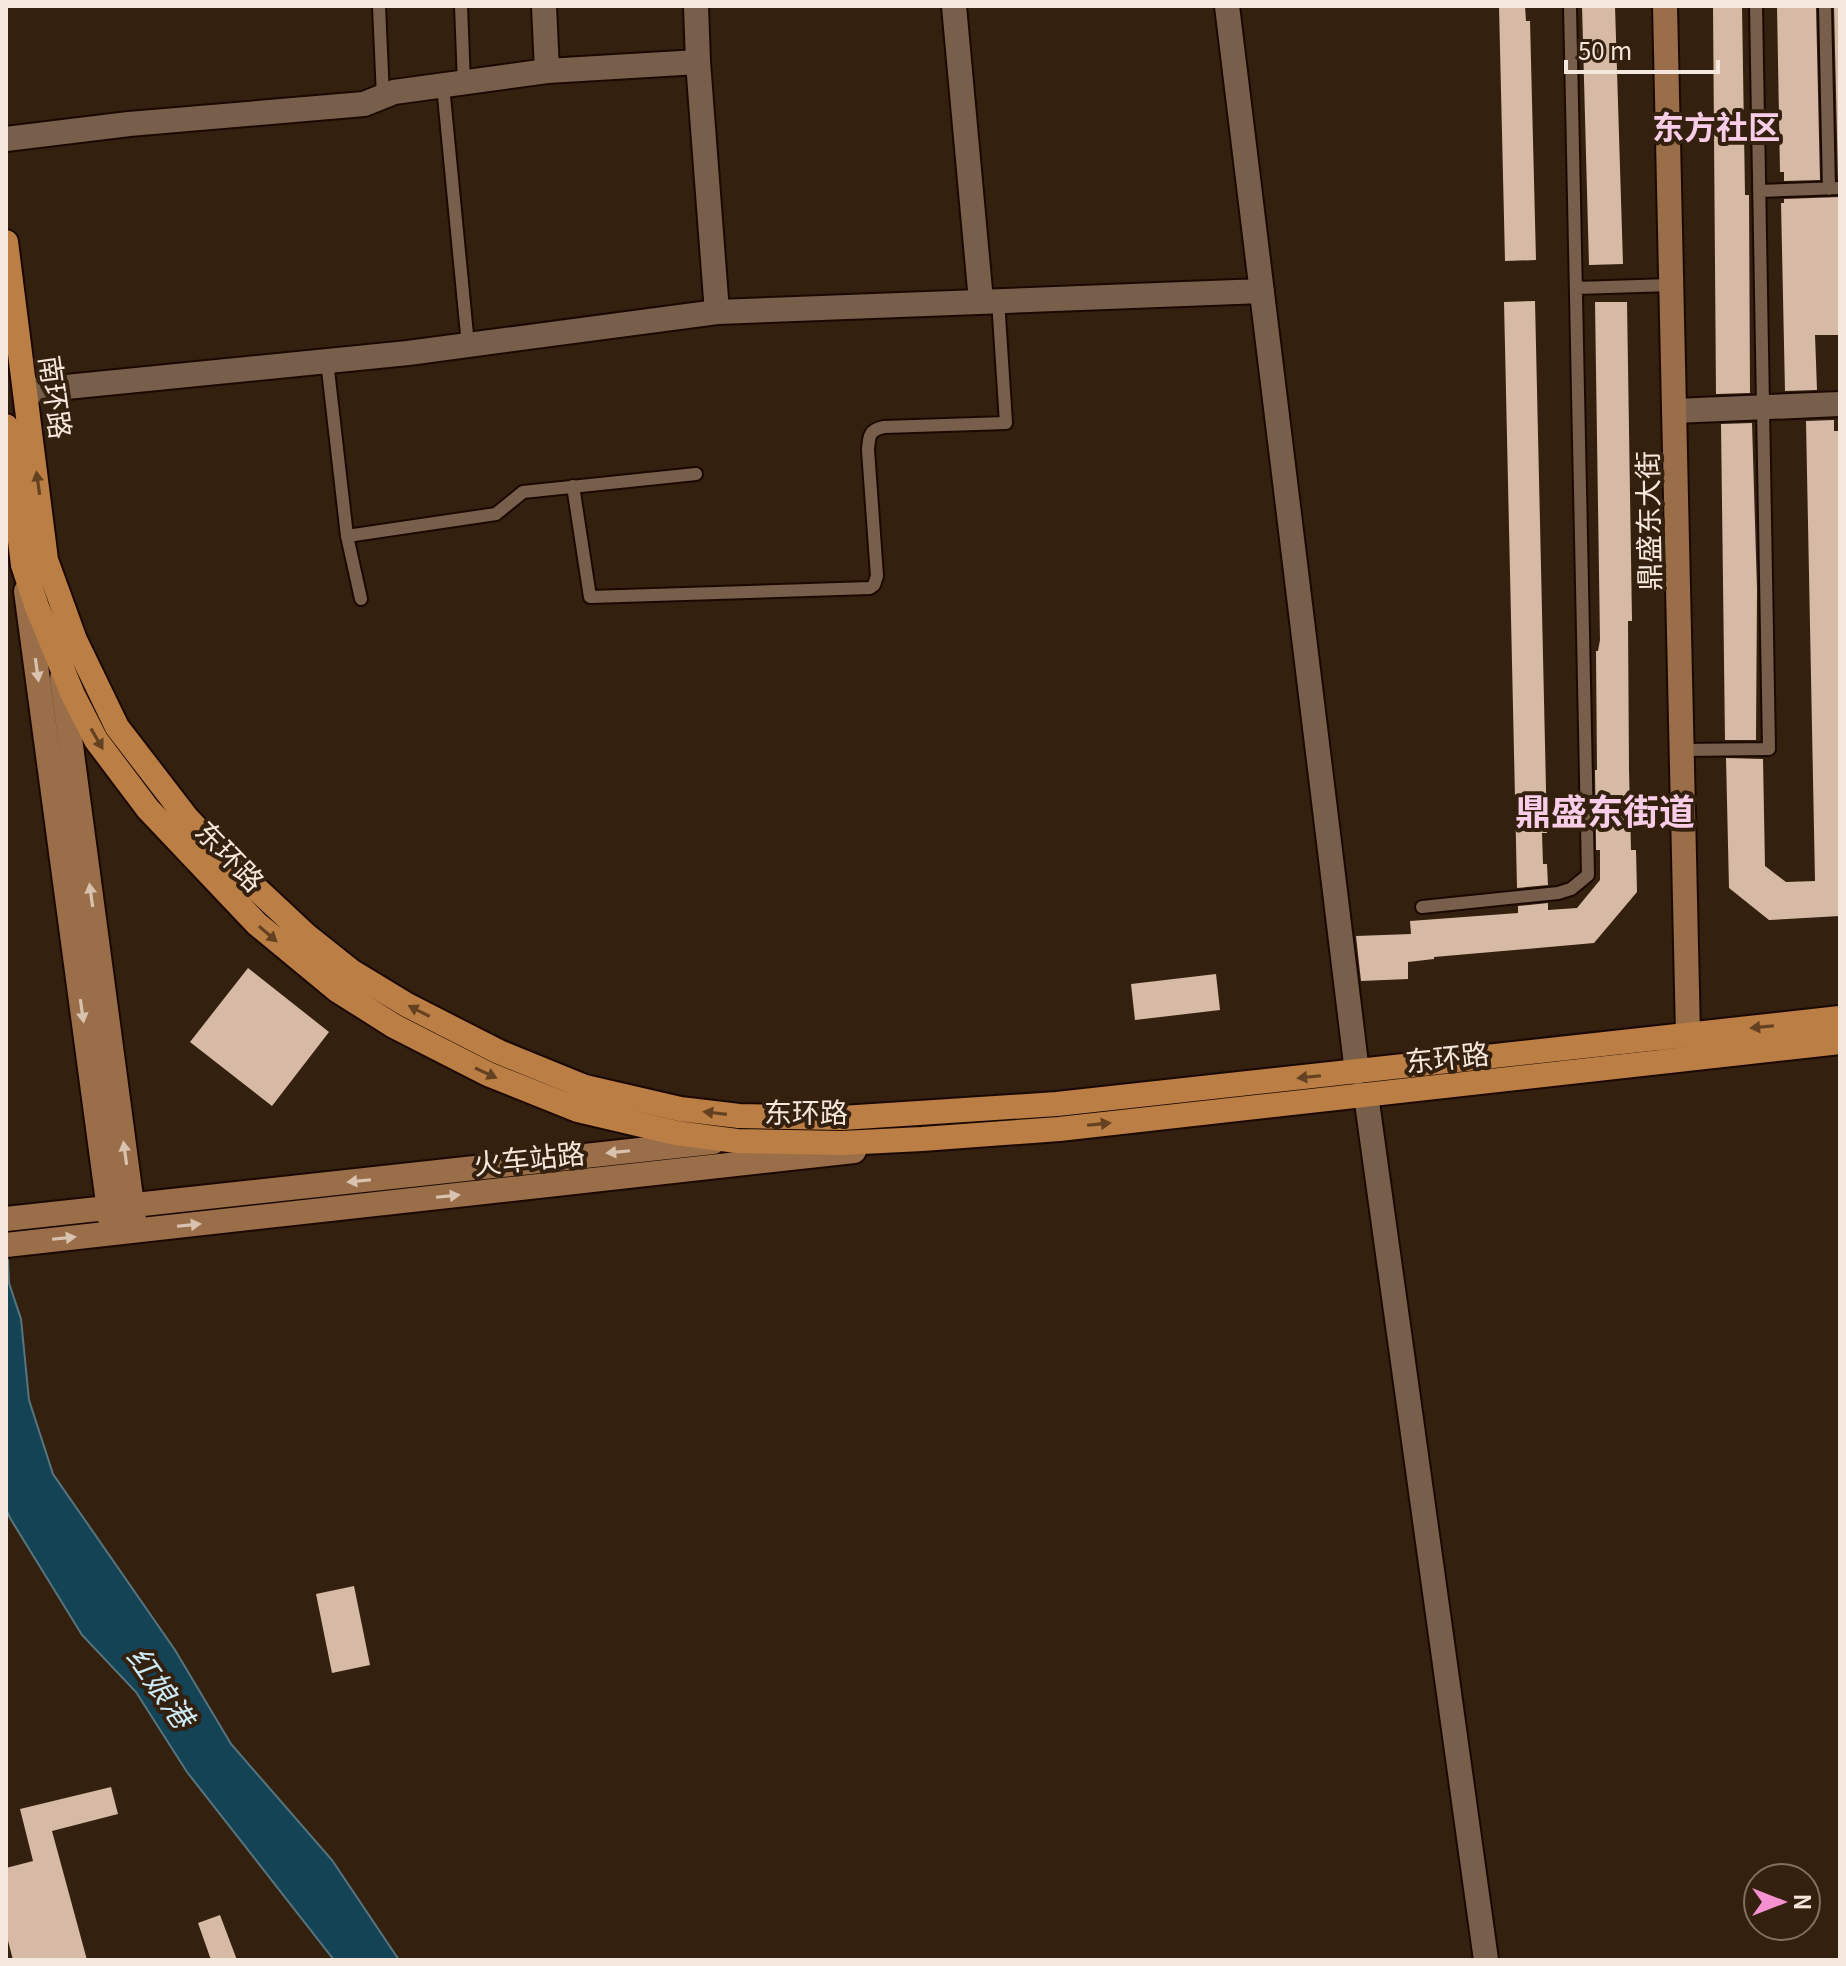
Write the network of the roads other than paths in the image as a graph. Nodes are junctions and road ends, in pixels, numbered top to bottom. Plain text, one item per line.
1 (379, 6) edge
2 (461, 6) edge
3 (544, 6) edge
4 (696, 6) edge
5 (954, 6) edge
6 (1227, 6) edge
7 (1570, 6) edge
8 (1665, 6) edge
9 (1756, 6) edge
10 (1825, 6) edge
11 (698, 62) junction
12 (547, 71) junction
13 (454, 84) junction
14 (383, 97) junction
15 (6, 139) edge
16 (1834, 188) edge
17 (1759, 191) junction
18 (6, 242) edge
19 (1671, 285) junction
20 (1576, 288) junction
21 (1262, 291) junction
22 (990, 300) junction
23 (717, 312) junction
24 (468, 345) junction
25 (327, 361) junction
26 (26, 391) junction
27 (1840, 404) edge
28 (1763, 407) junction
29 (1674, 411) junction
30 (6, 426) edge
31 (696, 474) dead end
32 (573, 486) junction
33 (347, 536) junction
34 (35, 562) junction
35 (361, 599) dead end
36 (60, 667) junction
37 (1682, 750) junction
38 (1422, 907) dead end
39 (1840, 1018) edge
40 (1688, 1035) junction
41 (1840, 1042) edge
42 (1357, 1072) junction
43 (1366, 1095) junction
44 (1058, 1116) junction
45 (731, 1140) junction
46 (10, 1218) edge
47 (122, 1220) junction
48 (11, 1244) edge
49 (1486, 1960) edge

1 - 14 lane
2 - 13 lane
3 - 12 street
4 - 11 street
5 - 22 street
6 - 21 street
7 - 20 lane
8 - 19 main road, 鼎盛东大街
9 - 17 lane
10 - 16 lane
11 - 12 street
11 - 23 street
12 - 13 street
13 - 14 street
13 - 24 lane
14 - 15 street
16 - 17 lane
17 - 28 lane
18 - 26 main road, 南环路
19 - 20 lane
19 - 29 main road, 鼎盛东大街
20 - 38 lane
21 - 22 street
21 - 42 street
22 - 23 street
22 - 32 lane
23 - 24 street
24 - 25 street
25 - 26 street
25 - 33 lane
34 -> 26 main road, 南环路
27 - 28 street
28 - 29 street
28 - 37 lane
29 - 37 main road, 鼎盛东大街
30 - 34 main road, 南环路
31 - 32 lane
32 - 33 lane
33 - 35 lane
34 - 36 main road
44 -> 34 main road, 东环路
34 -> 47 main road
36 -> 45 main road, 东环路
47 -> 36 main road
37 - 40 main road, 鼎盛东大街
39 -> 40 main road, 东环路
40 - 42 main road, 东环路
41 - 43 main road, 东环路
42 -> 44 main road, 东环路
44 -> 43 main road, 东环路
43 - 49 street
44 - 45 main road, 火车站路
47 -> 44 main road, 火车站路
45 -> 47 main road, 火车站路
46 - 47 main road, 火车站路
48 -> 47 main road, 火车站路

